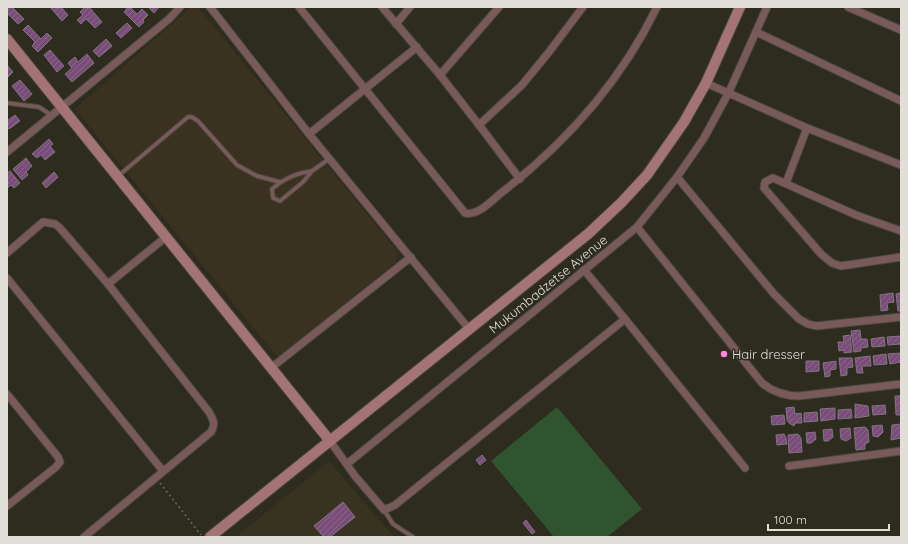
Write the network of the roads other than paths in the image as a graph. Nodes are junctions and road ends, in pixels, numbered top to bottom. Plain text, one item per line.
1 (180, 7) edge
2 (210, 7) edge
3 (299, 7) edge
4 (382, 7) edge
5 (410, 7) edge
6 (499, 7) edge
7 (583, 7) edge
8 (657, 7) edge
9 (740, 7) edge
10 (767, 7) edge
11 (848, 7) edge
12 (396, 24) junction
13 (901, 30) edge
14 (756, 32) junction
15 (7, 39) edge
16 (417, 47) junction
17 (440, 75) junction
18 (706, 83) junction
19 (365, 90) junction
20 (729, 92) junction
21 (901, 101) edge
22 (7, 103) edge
23 (62, 108) junction
24 (52, 115) junction
25 (479, 125) junction
26 (807, 128) junction
27 (309, 134) junction
28 (7, 152) edge
29 (330, 158) junction
30 (901, 165) edge
31 (312, 171) junction
32 (118, 177) junction
33 (677, 177) junction
34 (520, 179) junction
35 (280, 182) junction
36 (786, 183) junction
37 (637, 227) junction
38 (901, 231) edge
39 (166, 237) junction
40 (7, 253) edge
41 (411, 257) junction
42 (901, 257) edge
43 (584, 270) junction
44 (7, 278) edge
45 (108, 284) junction
46 (901, 317) edge
47 (625, 319) junction
48 (469, 329) junction
49 (270, 368) junction
50 (901, 384) edge
51 (7, 394) edge
52 (330, 441) junction
53 (901, 451) edge
54 (347, 464) junction
55 (789, 466) dead end
56 (745, 468) dead end
57 (163, 471) junction
58 (7, 506) edge
59 (384, 510) junction
60 (84, 537) edge
61 (210, 537) edge
62 (413, 537) edge

1 - 23 street
2 - 27 street
3 - 19 street
4 - 12 street
5 - 12 street
6 - 17 street
7 - 25 street
8 - 34 street
9 - 18 street
10 - 14 street, Mukumbadzetse Avenue
11 - 13 street
12 - 16 street
14 - 20 street, Mukumbadzetse Avenue
14 - 21 street
15 - 23 street
16 - 17 street
16 - 19 street
17 - 25 street
18 - 20 street
18 - 48 street
19 - 27 street
19 - 34 street
20 - 26 street
20 - 33 street, Mukumbadzetse Avenue
22 - 24 lane
23 - 24 street
23 - 32 street
24 - 28 street
25 - 34 street
26 - 30 street
26 - 36 street
27 - 29 street
29 - 31 lane
29 - 41 street
31 - 35 lane
31 - 35 lane
32 - 35 lane
32 - 39 street
33 - 37 street, Mukumbadzetse Avenue
33 - 46 street
36 - 38 street
36 - 42 street
37 - 43 street, Mukumbadzetse Avenue
37 - 50 street
39 - 45 street
39 - 49 street
40 - 45 street
41 - 48 street
41 - 49 street
43 - 47 street
43 - 54 street, Mukumbadzetse Avenue
44 - 57 street
45 - 57 street
47 - 56 street
47 - 59 street
48 - 52 street
49 - 52 street
51 - 58 street
52 - 54 street
52 - 61 street
53 - 55 street
54 - 59 street
57 - 60 street
59 - 62 lane

